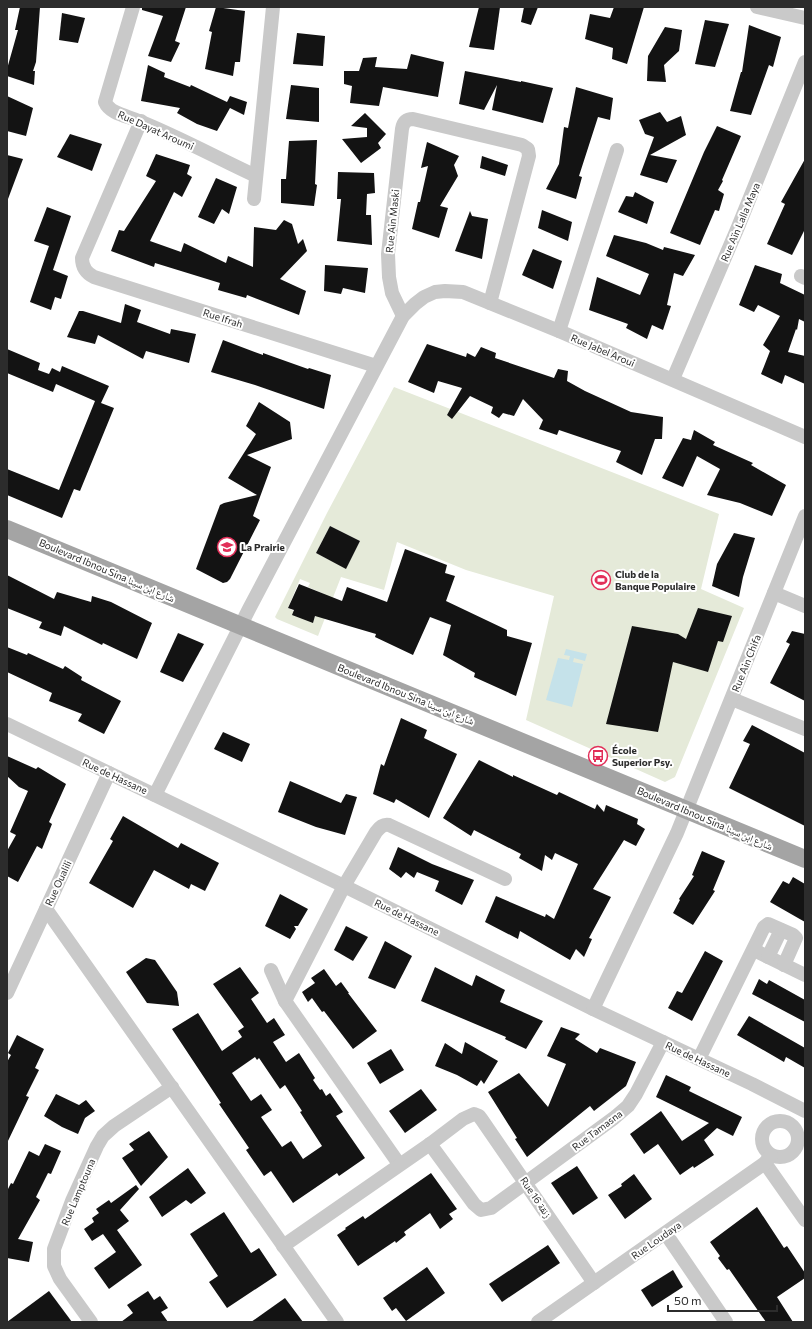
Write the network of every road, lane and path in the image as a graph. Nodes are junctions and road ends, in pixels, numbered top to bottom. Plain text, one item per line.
1 (133, 7) edge
2 (273, 7) edge
3 (756, 7) edge
4 (805, 18) edge
5 (805, 62) edge
6 (141, 121) junction
7 (617, 150) dead end
8 (256, 176) junction
9 (254, 200) dead end
10 (490, 302) junction
11 (403, 316) junction
12 (559, 331) junction
13 (376, 366) junction
14 (673, 379) junction
15 (805, 437) edge
16 (805, 516) edge
17 (7, 529) edge
18 (774, 593) junction
19 (805, 606) edge
20 (241, 626) junction
21 (732, 699) junction
22 (7, 724) edge
23 (805, 729) edge
24 (109, 773) junction
25 (155, 795) junction
26 (687, 810) junction
27 (805, 859) edge
28 (505, 879) dead end
29 (344, 886) junction
30 (46, 909) junction
31 (781, 930) junction
32 (754, 950) junction
33 (768, 957) junction
34 (784, 965) junction
35 (271, 970) dead end
36 (805, 975) edge
37 (7, 993) edge
38 (285, 1001) junction
39 (593, 1009) junction
40 (663, 1042) junction
41 (699, 1059) junction
42 (172, 1087) junction
43 (800, 1109) edge
44 (788, 1123) junction
45 (430, 1144) junction
46 (768, 1159) junction
47 (399, 1164) junction
48 (526, 1183) junction
49 (805, 1220) edge
50 (666, 1234) junction
51 (283, 1246) junction
52 (594, 1284) junction
53 (91, 1322) edge
54 (337, 1322) edge
55 (538, 1322) edge
56 (726, 1322) edge

1 - 6 street, Rue Dayat Aroumi
2 - 8 street
3 - 4 street
5 - 14 street, Rue Aïn Lalla Maya
6 - 8 street, Rue Dayat Aroumi
6 - 13 street, Rue Ifrah
7 - 12 street
8 - 9 street
10 - 11 street, Rue Jabel Aroui
10 - 11 street, Rue Ain Maski
10 - 12 street, Rue Jabel Aroui
11 - 13 street, Rue Jabel Aroui
12 - 14 street, Rue Jabel Aroui
13 - 20 street, Rue Jabel Aroui
14 - 15 street, Rue Jabel Aroui
16 - 18 street, Rue Ain Chifa
17 - 20 main road, Boulevard Ibnou Sina شارع ابن سينا
18 - 19 street
18 - 21 street, Rue Ain Chifa
20 - 25 street, Rue Jabel Aroui
20 - 26 main road, Boulevard Ibnou Sina شارع ابن سينا
21 - 23 street
21 - 26 street, Rue Ain Chifa
22 - 24 street, Rue de Hassane
24 - 25 street, Rue de Hassane
24 - 30 street, Rue Oualili
25 - 29 street, Rue de Hassane
26 - 27 main road, Boulevard Ibnou Sina شارع ابن سينا
26 - 39 street, Rue Ain Chifa
28 - 29 street
29 - 38 street
29 - 39 street, Rue de Hassane
30 - 37 street, Rue Oualili
30 - 42 street
31 - 32 street
31 - 33 street
31 - 34 street
32 - 33 street
32 - 41 street
33 - 34 street
34 - 36 street
35 - 38 street
38 - 47 street
39 - 40 street, Rue de Hassane
40 - 41 street, Rue de Hassane
40 - 48 street, Rue Tamasna
41 - 43 street, Rue de Hassane
42 - 51 street
42 - 53 street, Rue Lamptouna
43 - 44 street
44 - 46 street
44 - 46 street
45 - 47 street
45 - 48 street, Rue Tamasna
45 - 48 street, Rue 16 زنقة
46 - 49 street
46 - 50 street, Rue Loudaya
47 - 51 street
48 - 52 street, Rue 16 زنقة
50 - 52 street, Rue Loudaya
50 - 56 street
51 - 54 street
52 - 55 street, Rue Loudaya

